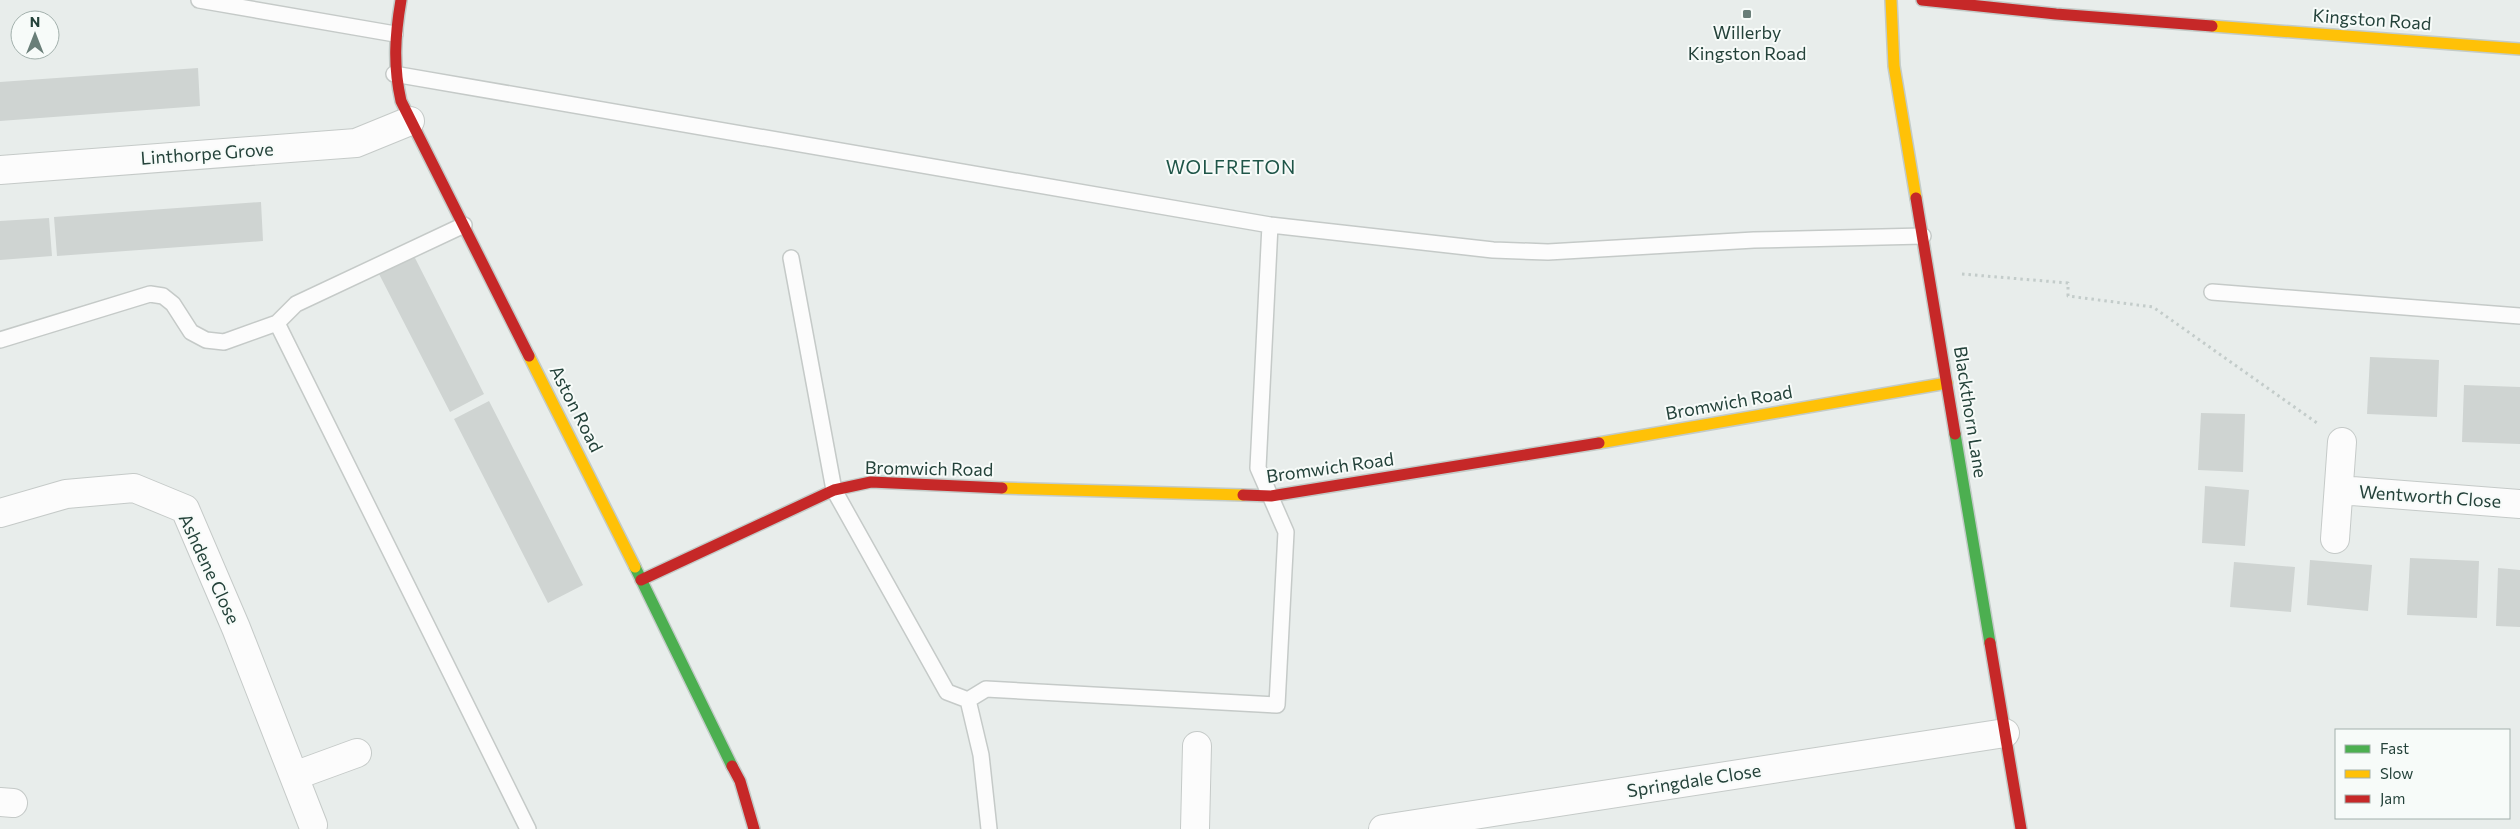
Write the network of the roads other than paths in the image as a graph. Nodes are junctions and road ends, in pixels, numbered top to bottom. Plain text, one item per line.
1 (199, 0) edge
2 (402, 0) edge
3 (1891, 0) edge
4 (1922, 0) edge
5 (2057, 7) edge
6 (395, 34) junction
7 (2520, 49) edge
8 (394, 74) junction
9 (410, 121) junction
10 (0, 170) edge
11 (464, 225) junction
12 (1270, 225) junction
13 (1922, 236) junction
14 (791, 258) dead end
15 (2212, 292) dead end
16 (2520, 316) edge
17 (277, 323) junction
18 (0, 340) edge
19 (1947, 383) junction
20 (2342, 442) road end
21 (834, 490) junction
22 (2340, 490) junction
23 (1271, 496) junction
24 (2520, 504) edge
25 (0, 513) edge
26 (2336, 540) dead end
27 (642, 580) junction
28 (968, 700) junction
29 (2005, 733) junction
30 (1197, 746) dead end
31 (358, 753) dead end
32 (294, 776) junction
33 (313, 825) dead end
34 (528, 829) edge
35 (754, 829) edge
36 (989, 829) edge
37 (1195, 829) edge
38 (1383, 829) edge
39 (2021, 829) edge

1 - 6 lane
2 - 6 street, Aston Road
3 - 13 street, Blackthorn Lane
4 - 5 street, Kingston Road
5 - 7 street, Kingston Road
6 - 8 street, Aston Road
8 - 9 street, Aston Road
8 - 12 lane
9 - 10 street, Linthorpe Grove
9 - 11 street, Aston Road
11 - 17 lane
11 - 27 street, Aston Road
12 - 13 lane
12 - 23 lane
13 - 19 street, Blackthorn Lane
14 - 21 lane
15 - 16 lane
17 - 18 lane
17 - 34 lane
19 - 23 street, Bromwich Road
19 - 29 street, Blackthorn Lane
20 - 22 street, Wentworth Close
21 - 23 street, Bromwich Road
21 - 27 street, Bromwich Road
21 - 28 lane
22 - 24 street, Wentworth Close
22 - 26 street, Wentworth Close
23 - 28 lane
25 - 32 street, Ashdene Close
27 - 35 street, Aston Road
28 - 36 lane
29 - 38 street, Springdale Close
29 - 39 street, Blackthorn Lane
30 - 37 street
31 - 32 street
32 - 33 street, Ashdene Close

